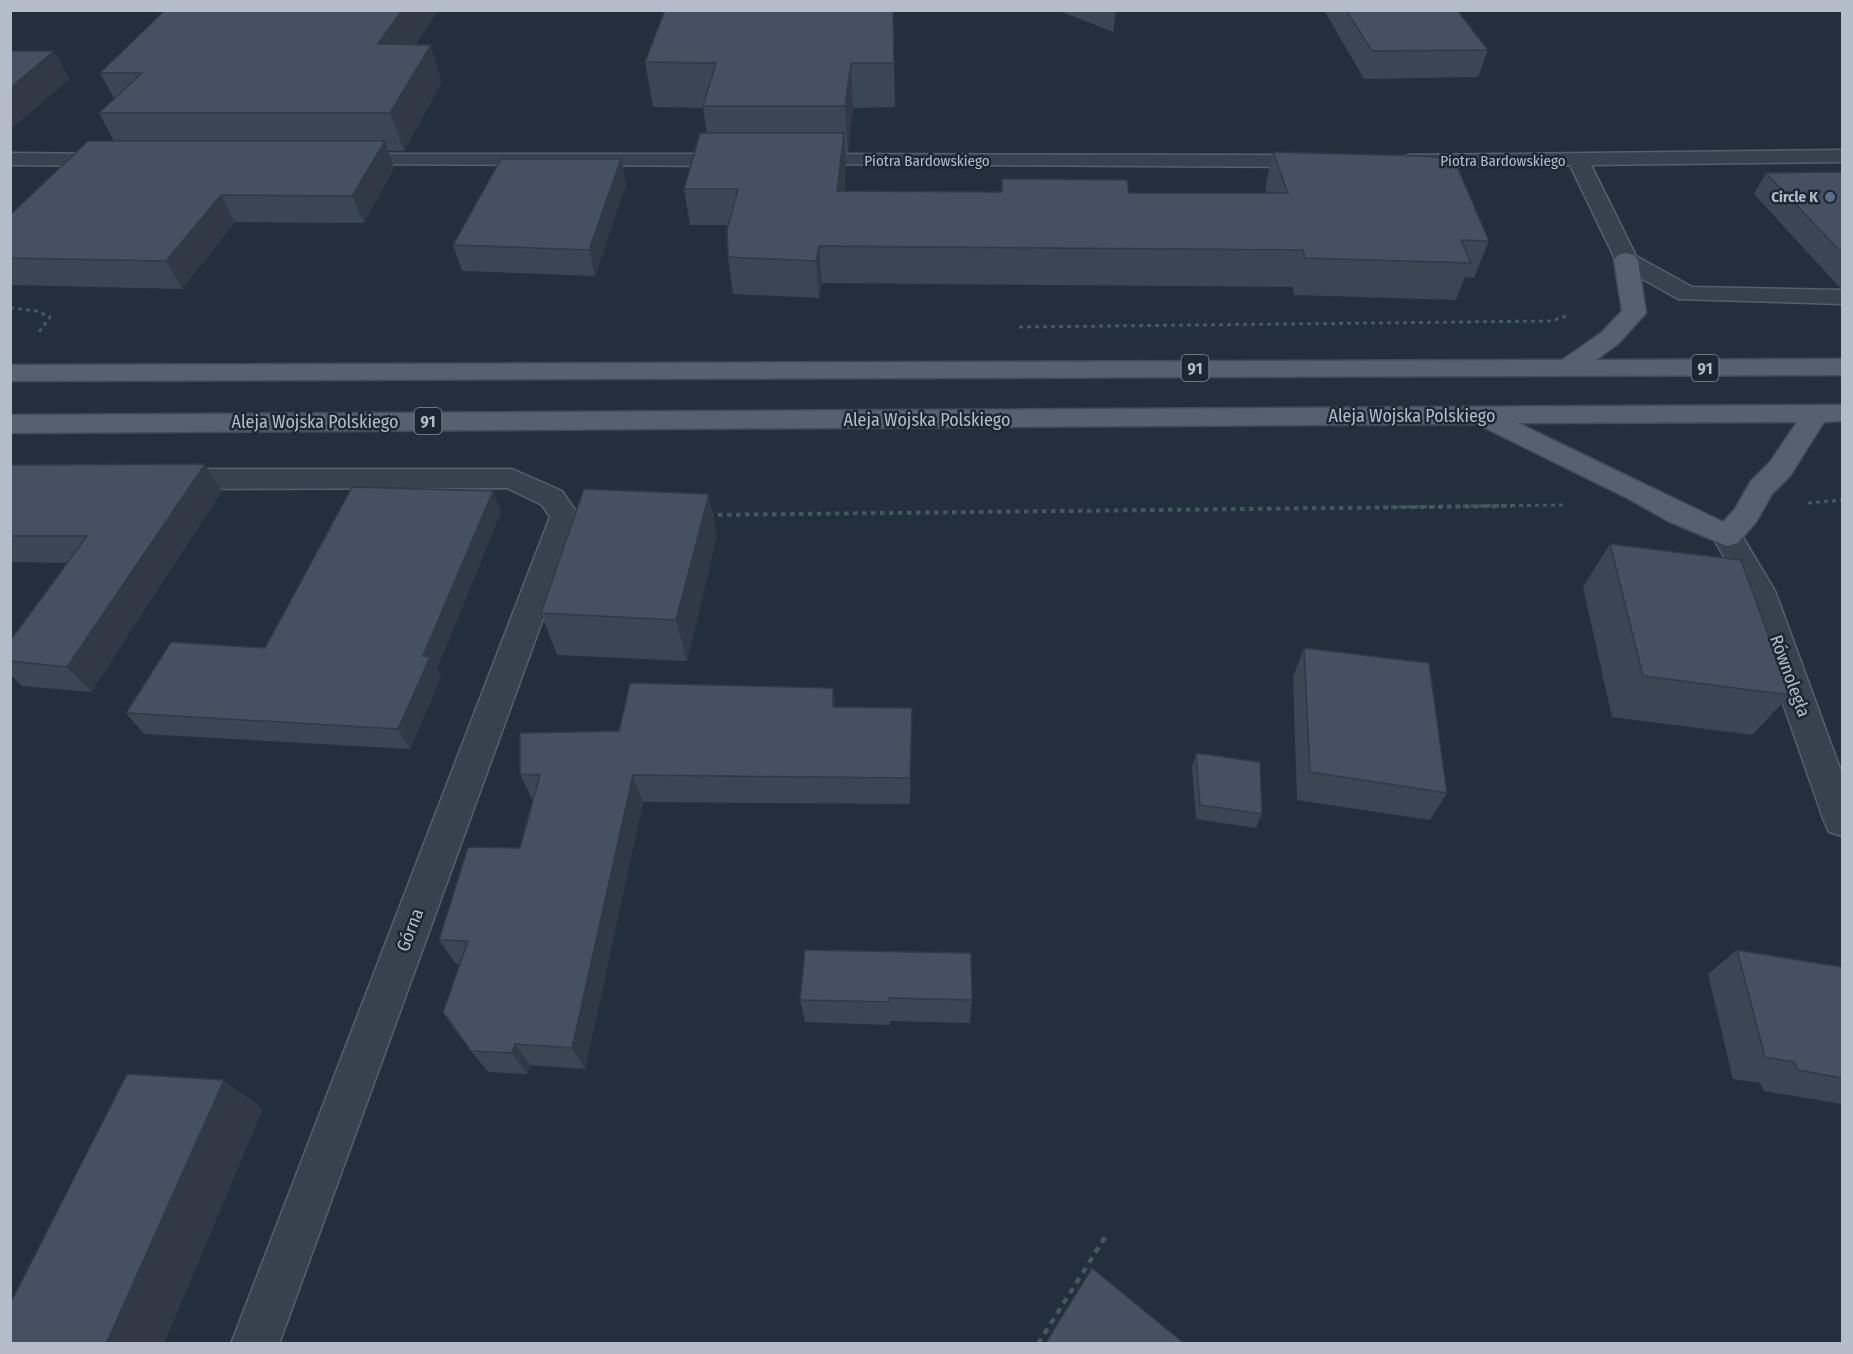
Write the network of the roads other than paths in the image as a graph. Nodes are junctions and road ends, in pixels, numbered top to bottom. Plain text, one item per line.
1 (1842, 156) edge
2 (10, 159) edge
3 (130, 160) edge
4 (322, 160) edge
5 (752, 160) edge
6 (776, 160) edge
7 (1339, 161) edge
8 (1387, 161) edge
9 (1578, 161) junction
10 (1626, 260) junction
11 (1688, 294) junction
12 (1842, 297) edge
13 (1634, 300) junction
14 (1842, 367) edge
15 (1568, 368) junction
16 (10, 373) edge
17 (1829, 413) edge
18 (1480, 416) junction
19 (10, 424) edge
20 (142, 479) edge
21 (1727, 536) junction
22 (1842, 821) edge
23 (255, 1344) edge

1 - 9 street, Piotra Bardowskiego
2 - 3 street
4 - 5 street
6 - 7 street, Piotra Bardowskiego
8 - 9 street, Piotra Bardowskiego
9 - 10 street
10 - 11 street
10 - 13 main road
11 - 12 street
11 - 13 street
13 - 15 main road
14 - 15 main road, 91
15 - 16 main road, 91
17 - 18 main road, Aleja Wojska Polskiego / 91
17 - 21 main road
18 - 19 main road, Aleja Wojska Polskiego / 91
18 - 21 main road
20 - 23 street, Górna
21 - 22 street, Równoległa

